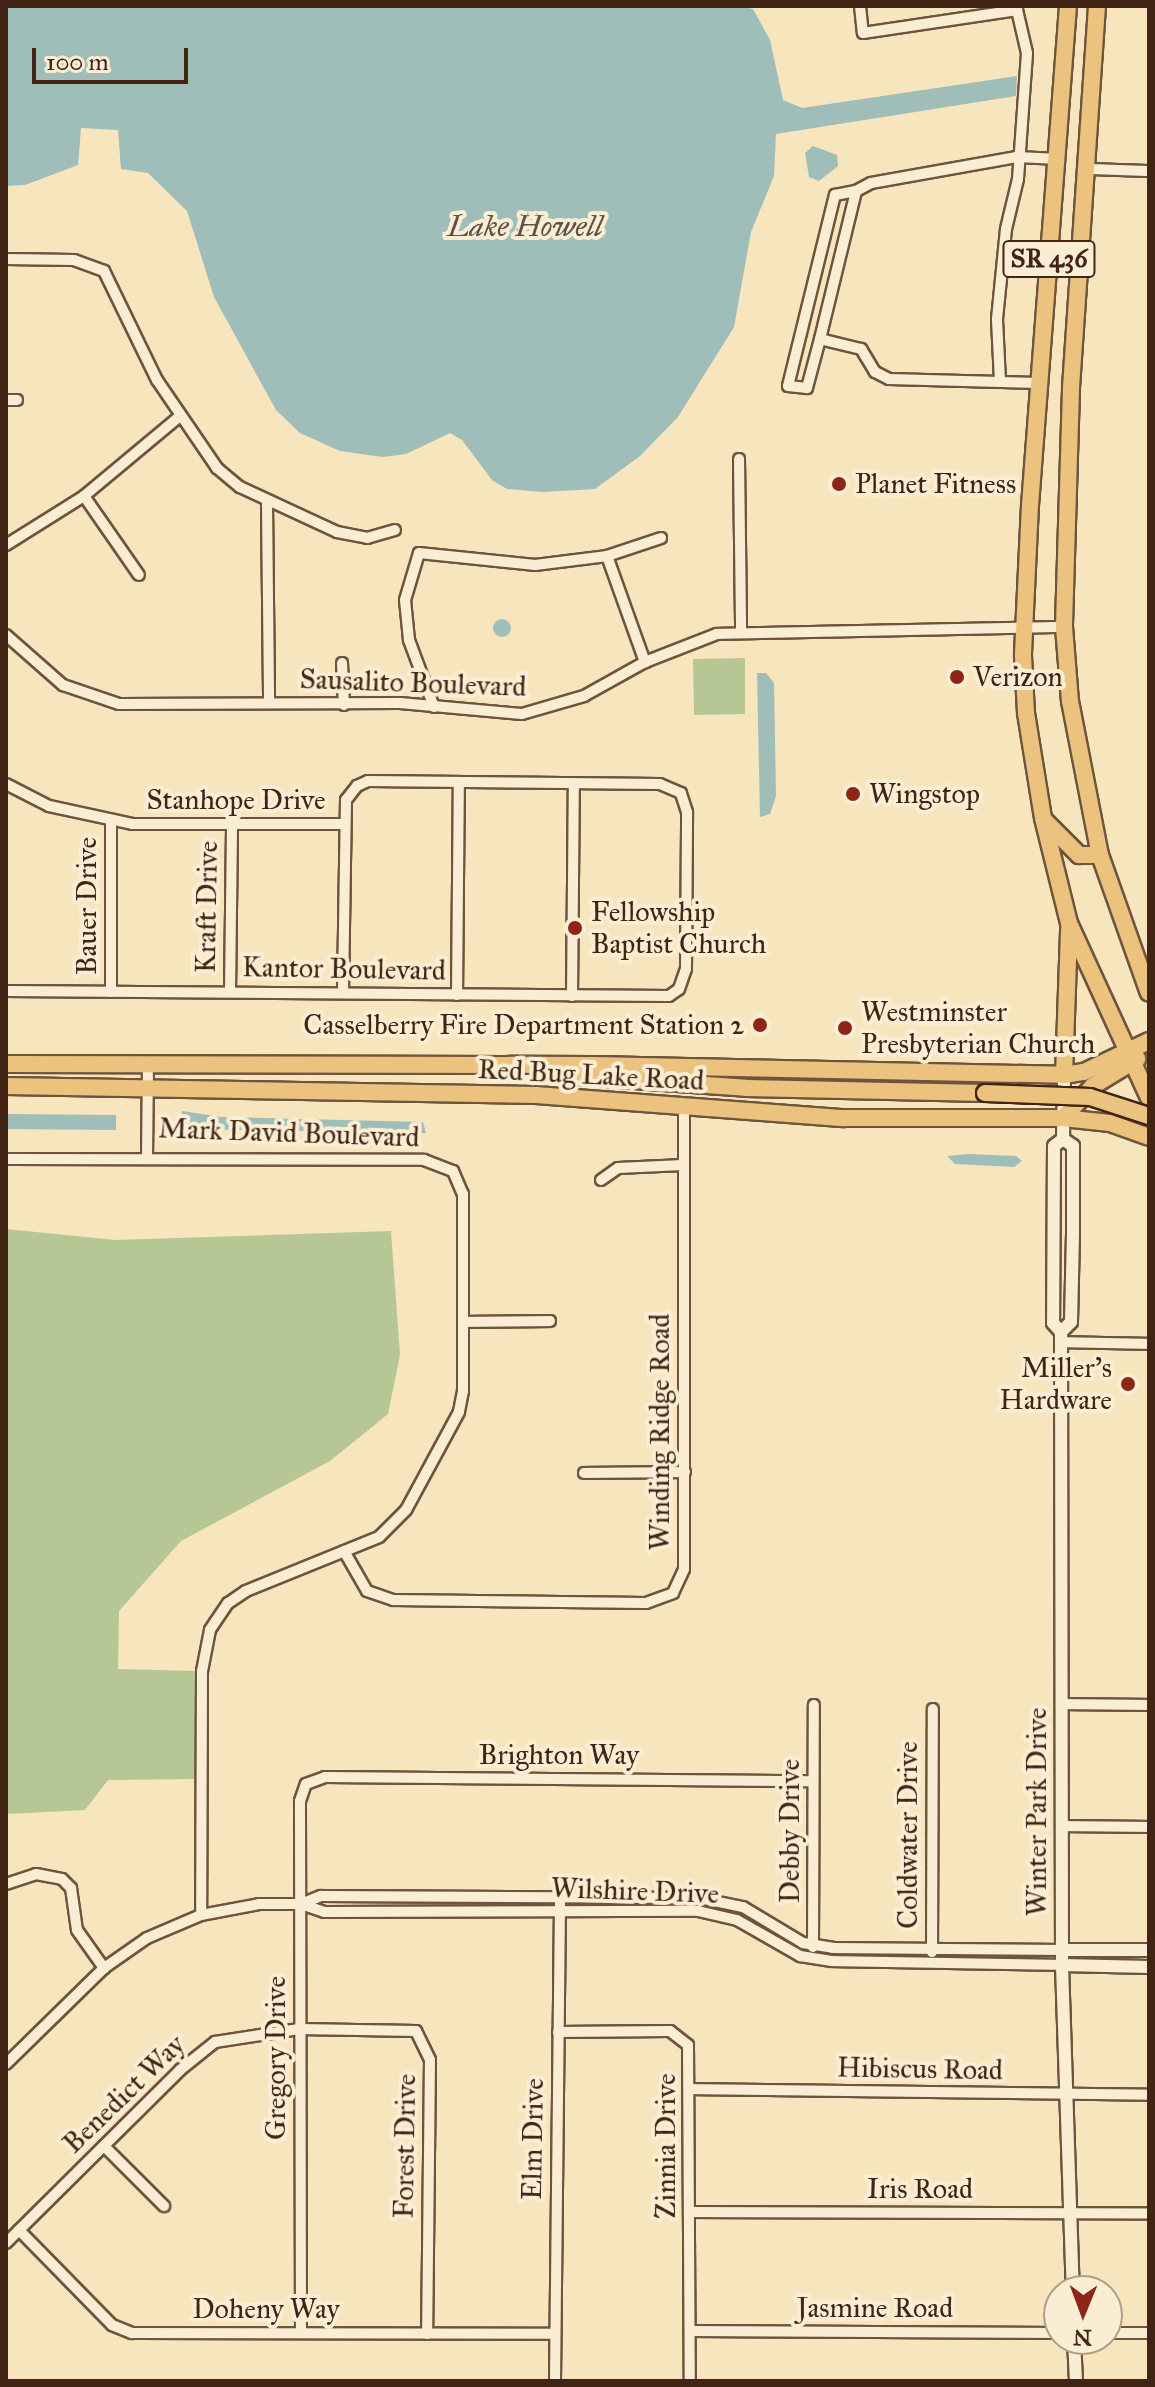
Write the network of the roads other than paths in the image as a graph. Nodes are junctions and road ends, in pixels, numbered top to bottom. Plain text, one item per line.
1 (860, 6) edge
2 (1068, 6) edge
3 (1097, 6) edge
4 (1017, 8) edge
5 (1017, 157) junction
6 (1059, 159) junction
7 (1088, 169) junction
8 (1149, 171) edge
9 (856, 191) junction
10 (6, 259) edge
11 (820, 339) junction
12 (1000, 381) junction
13 (1038, 383) junction
14 (180, 416) junction
15 (739, 459) dead end
16 (84, 496) junction
17 (267, 503) junction
18 (395, 530) dead end
19 (661, 538) dead end
20 (6, 545) edge
21 (607, 556) junction
22 (139, 575) dead end
23 (1064, 627) junction
24 (1024, 629) junction
25 (741, 630) junction
26 (6, 635) edge
27 (645, 662) junction
28 (342, 663) dead end
29 (269, 701) junction
30 (344, 705) junction
31 (434, 707) junction
32 (459, 783) junction
33 (574, 783) junction
34 (6, 784) edge
35 (1043, 818) junction
36 (111, 821) junction
37 (232, 823) junction
38 (345, 824) junction
39 (1100, 855) junction
40 (1069, 923) junction
41 (679, 989) joint
42 (6, 991) edge
43 (111, 992) junction
44 (230, 992) junction
45 (343, 992) junction
46 (1149, 993) edge
47 (457, 995) junction
48 (572, 996) junction
49 (1149, 1041) edge
50 (1149, 1052) edge
51 (1128, 1058) junction
52 (6, 1064) edge
53 (148, 1066) junction
54 (405, 1068) junction
55 (1064, 1075) junction
56 (6, 1086) edge
57 (148, 1090) junction
58 (1149, 1098) edge
59 (684, 1105) junction
60 (1149, 1116) edge
61 (1063, 1118) junction
62 (1149, 1137) edge
63 (1063, 1139) junction
64 (6, 1159) edge
65 (147, 1159) junction
66 (683, 1165) junction
67 (601, 1180) dead end
68 (550, 1321) dead end
69 (463, 1322) junction
70 (1061, 1337) junction
71 (1149, 1344) edge
72 (685, 1472) junction
73 (584, 1473) dead end
74 (344, 1551) junction
75 (1063, 1704) junction
76 (814, 1705) dead end
77 (1149, 1705) edge
78 (933, 1709) dead end
79 (813, 1781) junction
80 (306, 1784) joint
81 (1063, 1826) junction
82 (1149, 1827) edge
83 (6, 1884) edge
84 (560, 1898) junction
85 (301, 1904) junction
86 (559, 1912) junction
87 (201, 1915) junction
88 (814, 1944) junction
89 (932, 1948) junction
90 (1063, 1950) junction
91 (1149, 1950) edge
92 (812, 1957) junction
93 (932, 1962) junction
94 (1062, 1965) junction
95 (1149, 1967) edge
96 (104, 1968) junction
97 (299, 2029) junction
98 (558, 2032) junction
99 (6, 2064) edge
100 (689, 2089) junction
101 (1067, 2095) junction
102 (1149, 2095) edge
103 (104, 2146) junction
104 (164, 2206) dead end
105 (690, 2212) junction
106 (1069, 2213) junction
107 (1149, 2214) edge
108 (19, 2230) junction
109 (6, 2243) edge
110 (1072, 2275) edge
111 (690, 2331) junction
112 (301, 2333) junction
113 (1043, 2333) edge
114 (1123, 2333) edge
115 (1149, 2333) edge
116 (427, 2334) junction
117 (555, 2334) junction
118 (1075, 2355) edge
119 (555, 2381) edge
120 (690, 2381) edge
121 (1076, 2381) edge

1 - 4 street
2 - 6 main road, SR 436
3 - 7 main road, SR 436
4 - 5 street
5 - 6 street
5 - 9 street
5 - 12 street
6 - 13 main road, SR 436
7 - 8 street
7 - 23 main road, SR 436
9 - 11 street
9 - 11 street
10 - 14 street
11 - 12 street
12 - 13 street
13 - 24 main road, SR 436
14 - 16 street
14 - 17 street
15 - 25 street
16 - 20 street
16 - 22 street
17 - 18 street
17 - 29 street
19 - 21 street
21 - 27 street
21 - 31 street
23 - 24 street, Sausalito Boulevard
23 - 39 main road, SR 436
24 - 25 street, Sausalito Boulevard
24 - 35 main road, SR 436
25 - 27 street, Sausalito Boulevard
26 - 29 street, Sausalito Boulevard
27 - 31 street, Sausalito Boulevard
28 - 30 street
29 - 30 street, Sausalito Boulevard
30 - 31 street, Sausalito Boulevard
32 - 33 street, Stanhope Drive
32 - 38 street, Stanhope Drive
32 - 47 street
33 - 41 street, Stanhope Drive
33 - 48 street
34 - 36 street, Stanhope Drive
35 - 39 main road
35 - 40 main road, SR 436
36 - 37 street, Stanhope Drive
36 - 43 street, Bauer Drive
37 - 38 street, Stanhope Drive
37 - 44 street, Kraft Drive
38 - 45 street
39 - 46 main road, SR 436
40 - 51 main road, SR 436
40 - 55 main road, Winter Park Drive
41 - 48 street, Kantor Boulevard
42 - 43 street, Kantor Boulevard
43 - 44 street, Kantor Boulevard
44 - 45 street, Kantor Boulevard
45 - 47 street, Kantor Boulevard
47 - 48 street, Kantor Boulevard
49 - 51 main road, Red Bug Lake Road
50 - 51 main road, Red Bug Lake Road
51 - 55 main road, Red Bug Lake Road
51 - 58 main road, SR 436
51 - 61 main road, Red Bug Lake Road
52 - 53 main road, Red Bug Lake Road
53 - 54 main road, Red Bug Lake Road
53 - 57 street, Mark David Boulevard
54 - 55 main road, Red Bug Lake Road
54 - 60 main road, bridge
55 - 61 street, Winter Park Drive
56 - 57 main road, Red Bug Lake Road
57 - 59 main road, Red Bug Lake Road
57 - 65 street, Mark David Boulevard
59 - 61 main road, Red Bug Lake Road
59 - 66 street, Winding Ridge Road
61 - 62 main road
61 - 63 street, Winter Park Drive
63 - 70 street, Winter Park Drive
63 - 70 street, Winter Park Drive
64 - 65 street
65 - 69 street, Mark David Boulevard
66 - 67 street
66 - 72 street, Winding Ridge Road
68 - 69 street
69 - 74 street, Mark David Boulevard
70 - 71 street
70 - 75 street, Winter Park Drive
72 - 73 street
72 - 74 street, Winding Ridge Road
74 - 87 street, Mark David Boulevard
75 - 77 street
75 - 81 street, Winter Park Drive
76 - 79 street, Debby Drive
78 - 89 street, Coldwater Drive
79 - 80 street, Brighton Way
79 - 88 street, Debby Drive
80 - 85 street, Gregory Drive
81 - 82 street
81 - 90 street, Winter Park Drive
83 - 96 street
84 - 85 street, Wilshire Drive
84 - 86 street, Elm Drive
84 - 88 street, Wilshire Drive
85 - 86 street, Wilshire Drive
85 - 87 street, Wilshire Drive
85 - 97 street, Gregory Drive
86 - 92 street, Wilshire Drive
86 - 98 street, Elm Drive
87 - 96 street, Wilshire Drive
88 - 89 street, Wilshire Drive
88 - 92 street, Debby Drive
89 - 90 street, Wilshire Drive
89 - 93 street, Coldwater Drive
90 - 91 street, Wilshire Drive
90 - 94 street, Winter Park Drive
92 - 93 street, Wilshire Drive
93 - 94 street, Wilshire Drive
94 - 95 street, Wilshire Drive
94 - 101 street, Winter Park Drive
96 - 99 street, Wilshire Drive
97 - 103 street, Benedict Way
97 - 112 street, Gregory Drive
97 - 116 street, Forest Drive
98 - 100 street, Zinnia Drive
98 - 117 street, Elm Drive
100 - 101 street, Hibiscus Road
100 - 105 street, Zinnia Drive
101 - 102 street, Hibiscus Road
101 - 106 street, Winter Park Drive
103 - 104 street
103 - 108 street, Benedict Way
105 - 106 street, Iris Road
105 - 111 street, Zinnia Drive
106 - 107 street, Iris Road
106 - 110 street, Winter Park Drive
108 - 109 street, Benedict Way
108 - 112 street, Doheny Way
111 - 113 street, Jasmine Road
111 - 120 street, Zinnia Drive
112 - 116 street, Doheny Way
114 - 115 street
116 - 117 street, Doheny Way
117 - 119 street, Elm Drive
118 - 121 street

